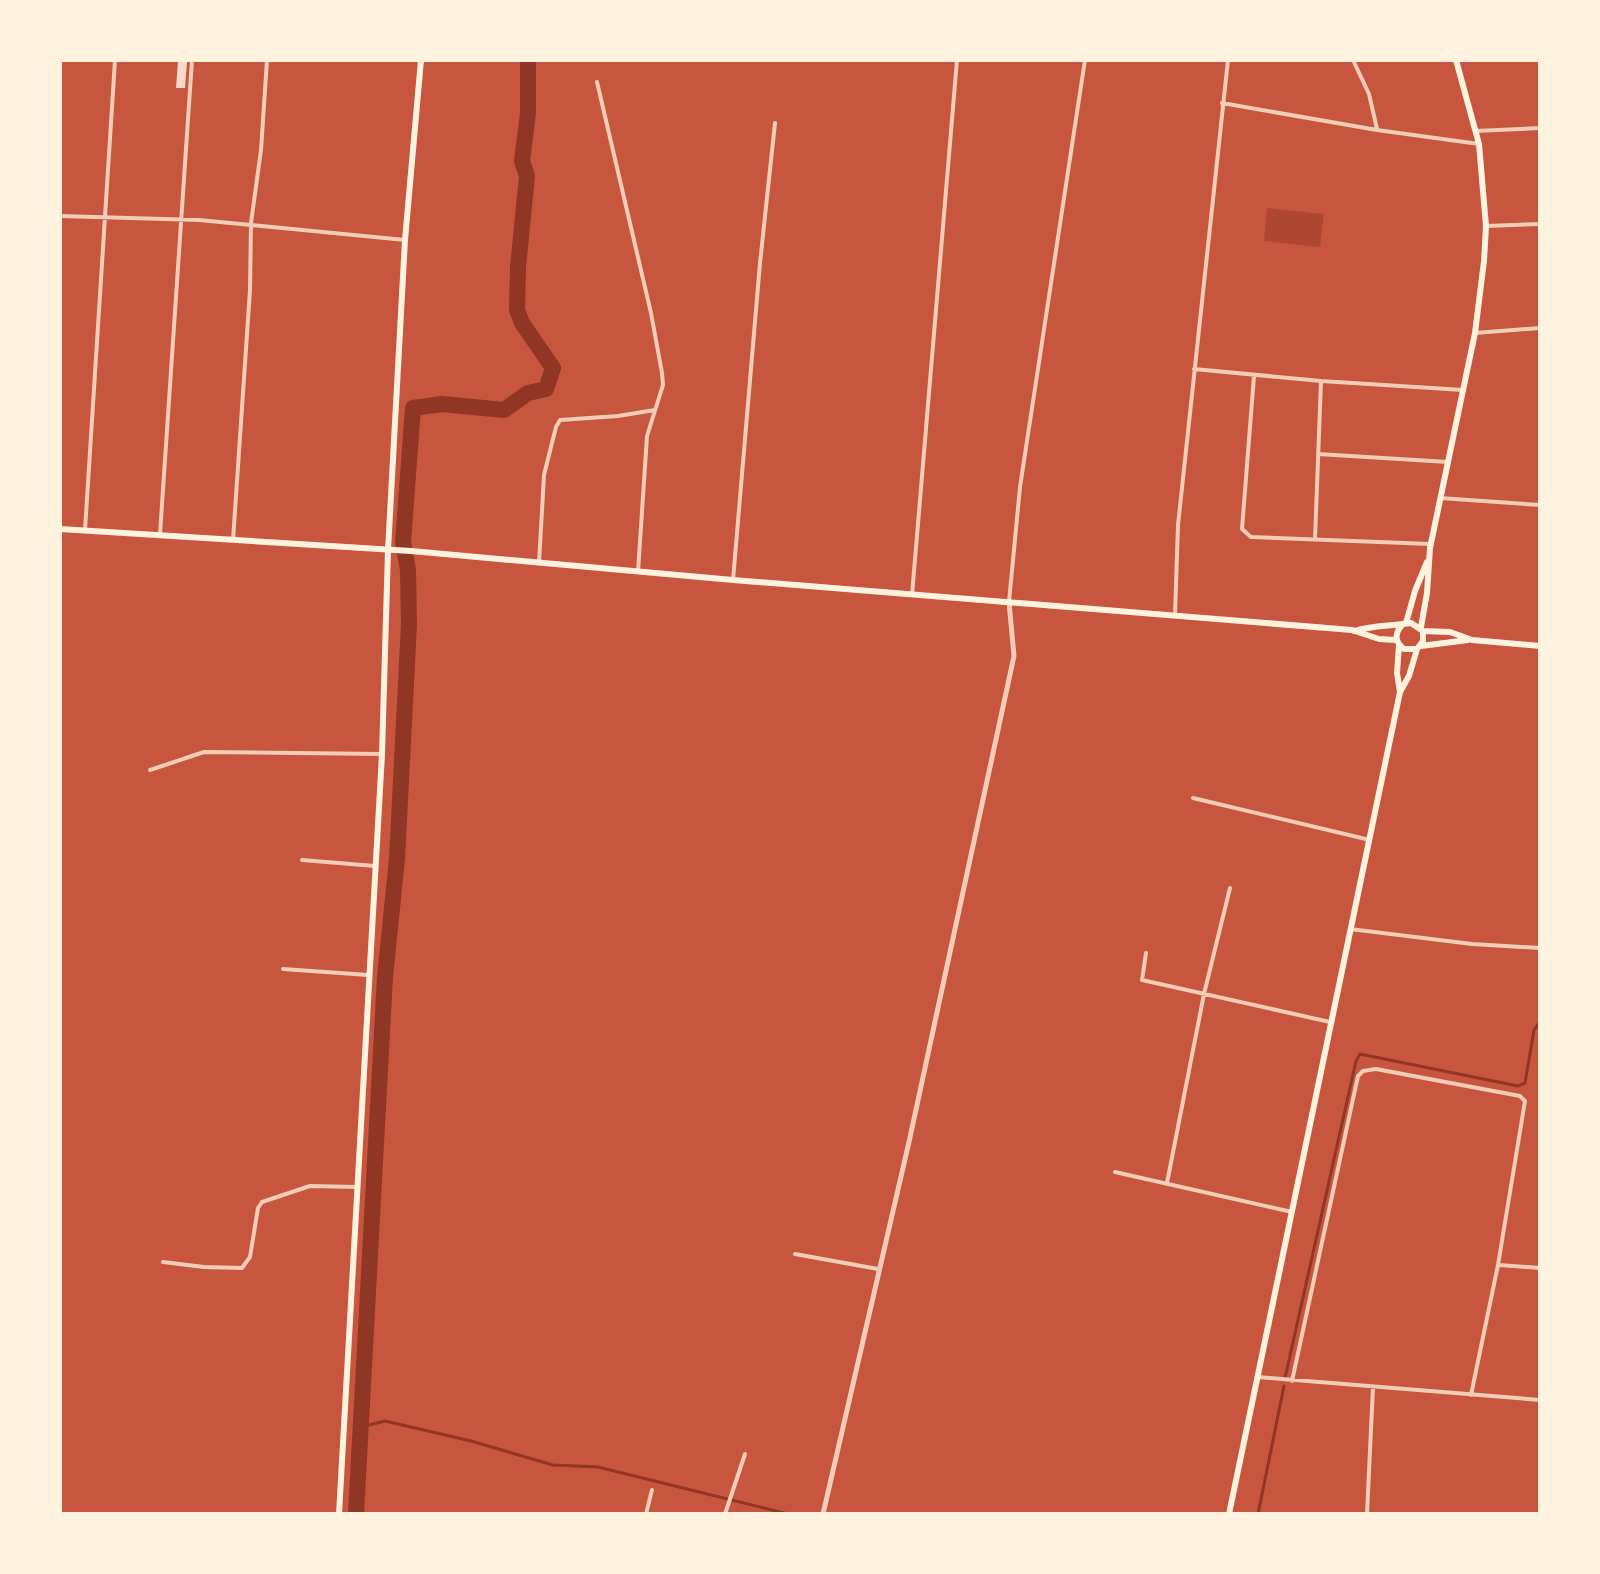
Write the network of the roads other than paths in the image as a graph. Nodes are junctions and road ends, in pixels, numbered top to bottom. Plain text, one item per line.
1 (115, 60) edge
2 (192, 60) edge
3 (267, 60) edge
4 (421, 60) edge
5 (957, 60) edge
6 (1085, 60) edge
7 (1228, 60) edge
8 (1353, 60) edge
9 (1456, 60) edge
10 (597, 82) dead end
11 (1222, 103) junction
12 (775, 123) dead end
13 (1540, 128) edge
14 (1377, 130) junction
15 (1475, 131) junction
16 (1479, 144) junction
17 (60, 216) edge
18 (105, 218) junction
19 (180, 220) junction
20 (251, 223) junction
21 (1540, 224) edge
22 (1486, 226) junction
23 (405, 240) junction
24 (1540, 328) edge
25 (1475, 333) junction
26 (1194, 369) junction
27 (1254, 376) junction
28 (1321, 381) junction
29 (1463, 390) junction
30 (655, 410) junction
31 (1318, 454) junction
32 (1448, 462) junction
33 (1440, 498) junction
34 (1540, 505) edge
35 (60, 529) edge
36 (85, 530) junction
37 (160, 534) junction
38 (1315, 539) junction
39 (233, 540) junction
40 (1431, 544) junction
41 (391, 550) junction
42 (1428, 559) junction
43 (539, 563) junction
44 (638, 572) junction
45 (733, 580) junction
46 (912, 595) junction
47 (1009, 602) junction
48 (1175, 615) junction
49 (1404, 624) junction
50 (1422, 629) junction
51 (1354, 631) junction
52 (1472, 640) junction
53 (1398, 643) junction
54 (1540, 646) edge
55 (1419, 647) junction
56 (1400, 692) junction
57 (382, 754) junction
58 (150, 770) dead end
59 (1193, 798) dead end
60 (1370, 840) junction
61 (302, 860) dead end
62 (375, 866) junction
63 (1230, 888) dead end
64 (1350, 929) junction
65 (1540, 948) edge
66 (1146, 953) dead end
67 (283, 969) dead end
68 (370, 975) junction
69 (1204, 994) junction
70 (1330, 1022) junction
71 (1115, 1172) dead end
72 (1167, 1183) junction
73 (359, 1187) junction
74 (1292, 1212) junction
75 (795, 1254) dead end
76 (163, 1262) dead end
77 (1498, 1265) junction
78 (1540, 1268) edge
79 (878, 1269) junction
80 (1258, 1377) junction
81 (1292, 1381) junction
82 (1373, 1387) junction
83 (1471, 1395) junction
84 (1540, 1400) edge
85 (745, 1454) dead end
86 (652, 1490) dead end
87 (339, 1514) edge
88 (646, 1514) edge
89 (725, 1514) edge
90 (823, 1514) edge
91 (1229, 1514) edge
92 (1367, 1514) edge

1 - 18 street
2 - 19 street
3 - 20 street
4 - 23 main road
5 - 46 street
6 - 47 street
7 - 11 street
8 - 14 street
9 - 15 main road
10 - 30 street
11 - 14 street
11 - 26 street
12 - 45 street
13 - 15 street
14 - 16 street
15 - 16 main road
16 - 22 main road
17 - 18 street
18 - 19 street
18 - 36 street
19 - 20 street
19 - 37 street
20 - 23 street
20 - 39 street
21 - 22 street
22 - 25 main road
23 - 41 main road
24 - 25 street
25 - 29 main road
26 - 27 street
26 - 48 street
27 - 28 street
27 - 38 street
28 - 29 street
28 - 31 street
29 - 32 main road
30 - 43 street
30 - 44 street
31 - 32 street
31 - 38 street
32 - 33 main road
33 - 34 street
33 - 40 main road
35 - 36 main road
36 - 37 main road
37 - 39 main road
38 - 40 street
39 - 41 main road
40 - 42 main road
41 - 43 main road
41 - 57 main road
42 - 49 main road
42 - 50 main road
43 - 44 main road
44 - 45 main road
45 - 46 main road
46 - 47 main road
47 - 48 main road
47 - 79 street
48 - 51 main road
49 - 50 main road
49 - 51 main road
49 - 53 main road
50 - 52 main road
50 - 55 main road
51 - 53 main road
52 - 54 main road
52 - 55 main road
53 - 55 main road
53 - 56 main road
55 - 56 main road
56 - 60 main road
57 - 58 street
57 - 62 main road
59 - 60 street
60 - 64 main road
61 - 62 street
62 - 68 main road
63 - 69 street
64 - 65 street
64 - 70 main road
66 - 69 street
67 - 68 street
68 - 73 main road
69 - 70 street
69 - 72 street
70 - 74 main road
71 - 72 street
72 - 74 street
73 - 76 street
73 - 87 main road
74 - 80 main road
75 - 79 street
77 - 78 street
77 - 81 street
77 - 83 street
79 - 90 street
80 - 81 street
80 - 91 main road
81 - 82 street
82 - 83 street
82 - 92 street
83 - 84 street
85 - 89 street
86 - 88 street

